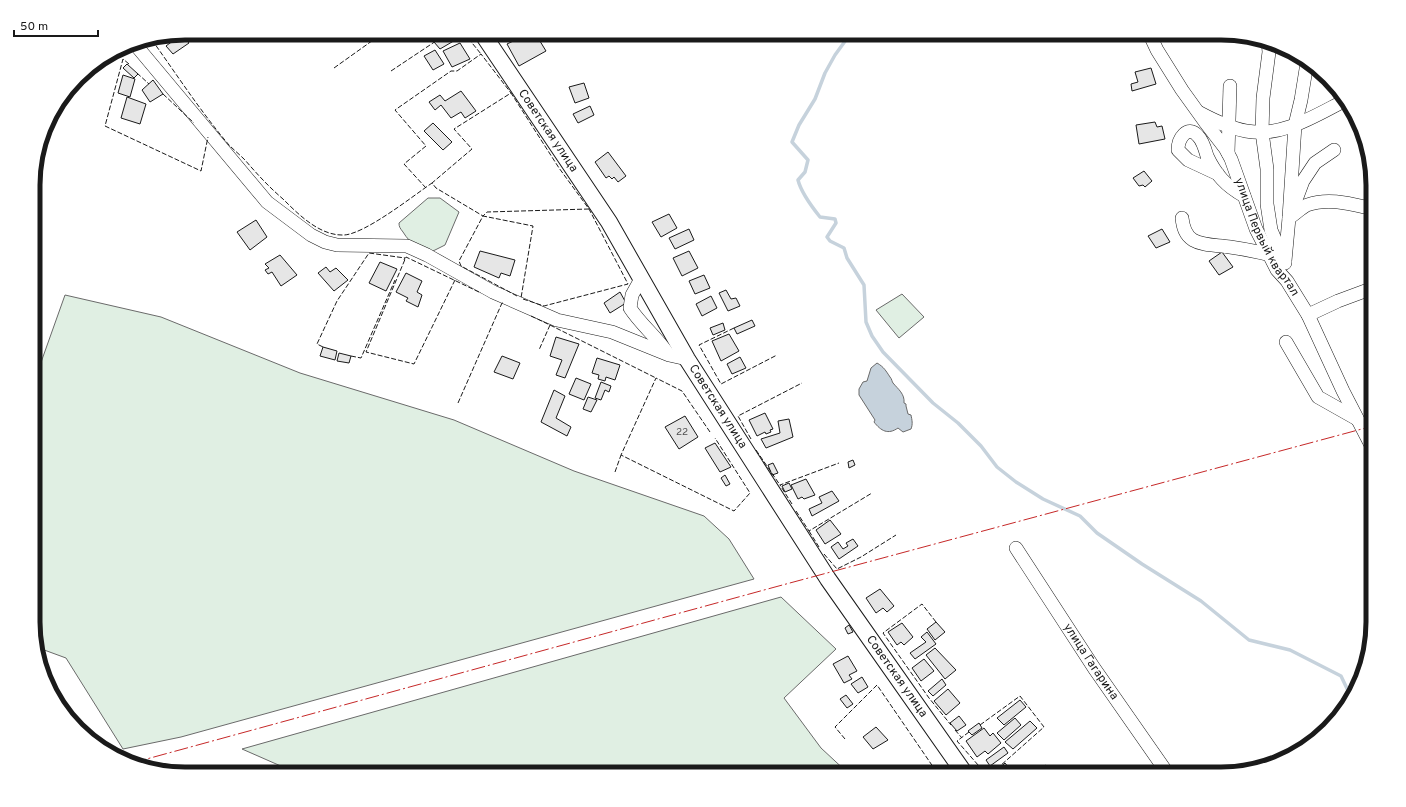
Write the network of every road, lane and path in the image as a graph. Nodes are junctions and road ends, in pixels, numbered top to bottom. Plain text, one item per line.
1 (487, 40) edge
2 (1152, 40) edge
3 (138, 48) edge
4 (1269, 49) edge
5 (1306, 68) edge
6 (1230, 86) dead end
7 (1340, 103) edge
8 (1197, 111) junction
9 (1295, 125) junction
10 (1228, 126) junction
11 (1262, 132) junction
12 (1334, 150) dead end
13 (1228, 153) junction
14 (1218, 174) dead end
15 (1244, 196) junction
16 (1366, 207) edge
17 (1182, 218) dead end
18 (1289, 218) junction
19 (1270, 255) junction
20 (1285, 263) junction
21 (641, 279) junction
22 (1288, 281) junction
23 (1366, 291) edge
24 (1308, 315) junction
25 (636, 318) junction
26 (620, 335) junction
27 (1286, 342) dead end
28 (669, 356) junction
29 (687, 359) junction
30 (1357, 419) junction
31 (1366, 436) edge
32 (1016, 548) dead end
33 (959, 767) edge
34 (1163, 767) edge

1 - 21 main road, Советская улица
2 - 8 street, улица Первый квартал
3 - 26 street
4 - 11 street, улица Первый квартал
5 - 9 street
6 - 10 street
7 - 9 street
8 - 10 street
8 - 13 street, улица Первый квартал
9 - 11 street
9 - 18 street
10 - 11 street
10 - 13 street
11 - 20 street, улица Первый квартал
12 - 18 street
13 - 15 street, улица Первый квартал
14 - 15 street
15 - 19 street, улица Первый квартал
16 - 18 street
17 - 19 street
18 - 20 street
19 - 22 street, улица Первый квартал
20 - 22 street
21 - 25 street
21 - 29 main road, Советская улица
22 - 24 street, улица Первый квартал
23 - 24 street
24 - 30 street, улица Первый квартал
25 - 26 street
25 - 28 street
26 - 28 street
27 - 30 street
28 - 29 street
29 - 33 main road, Советская улица
30 - 31 street, улица Первый квартал
32 - 34 street, улица Гагарина

